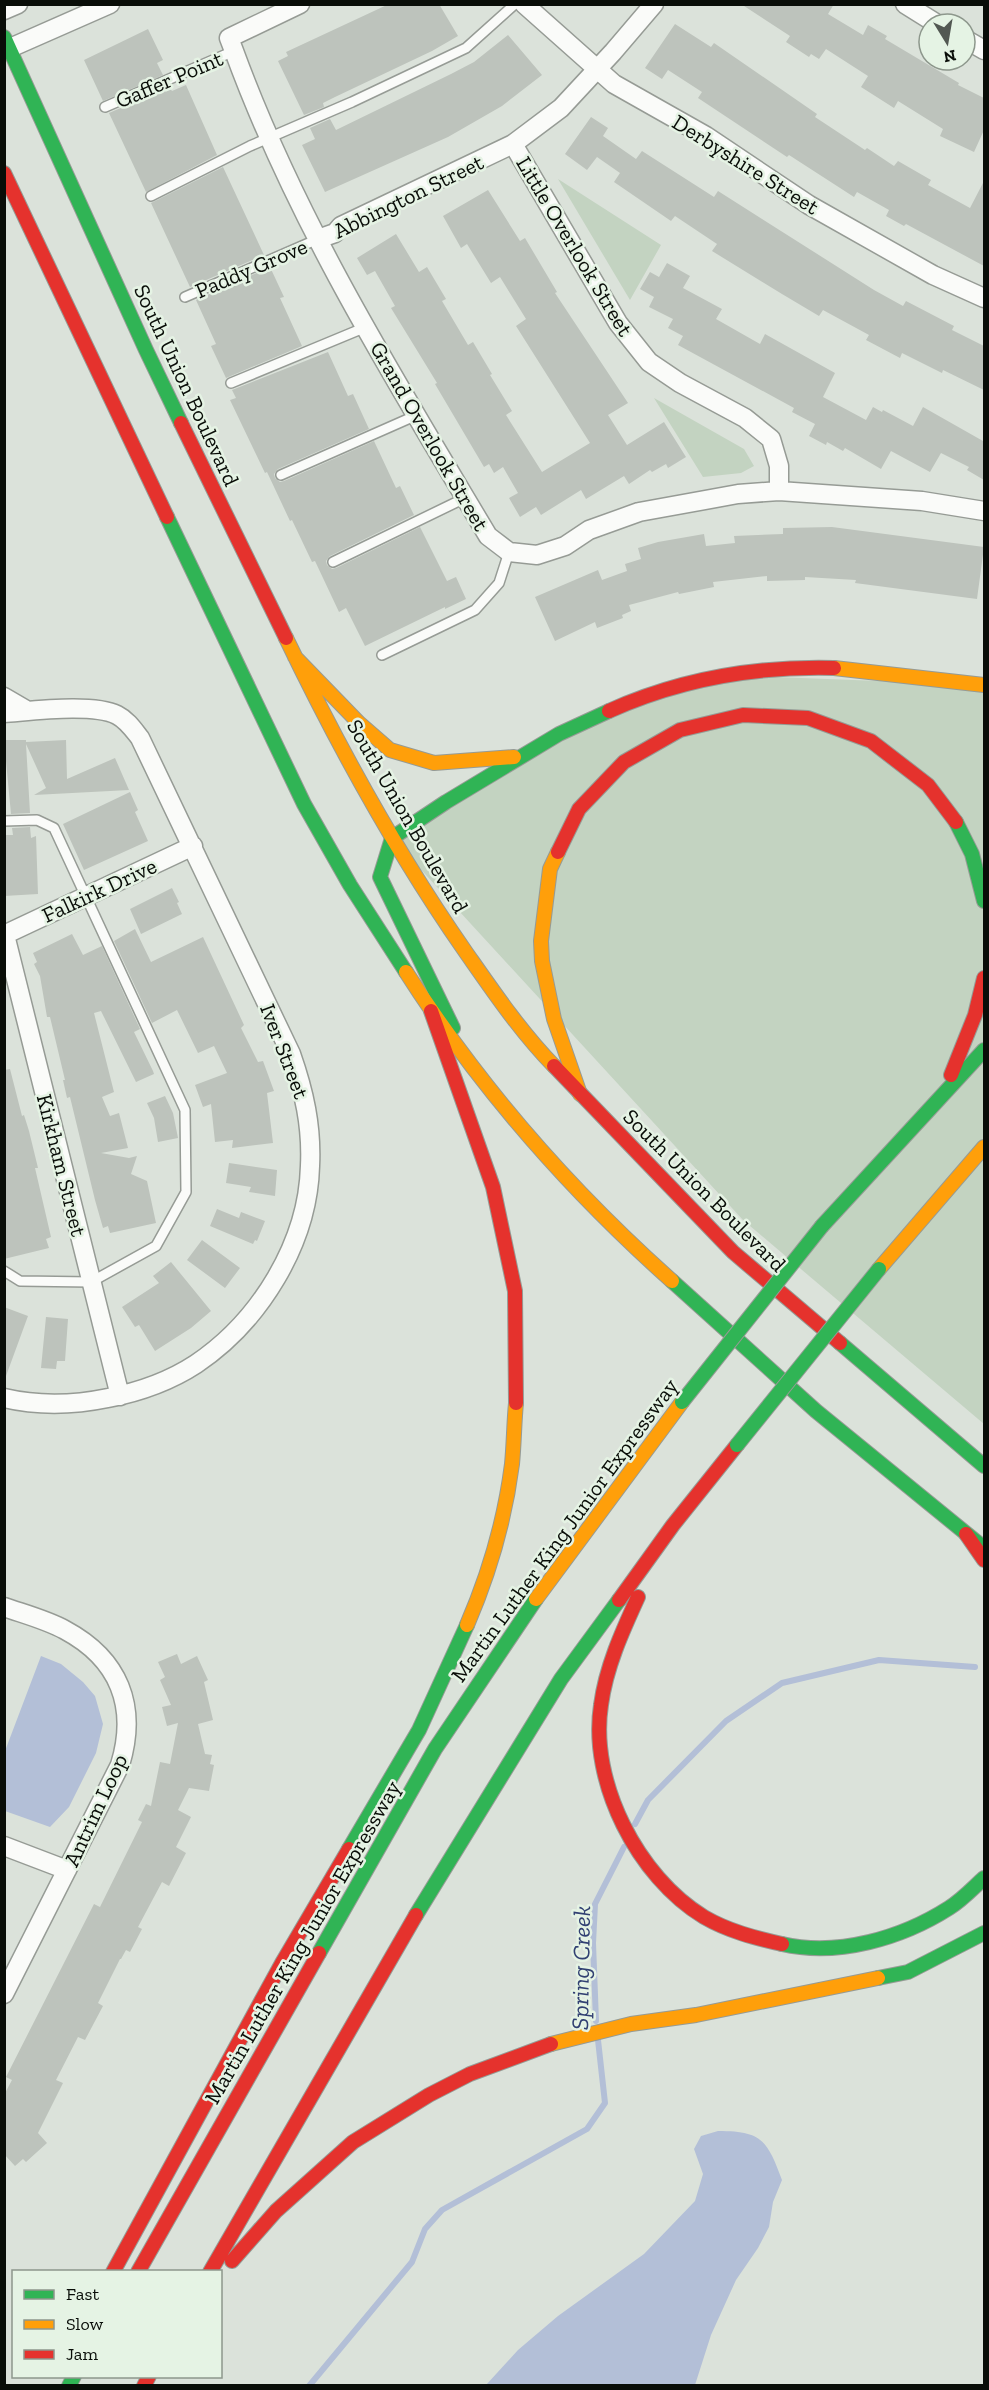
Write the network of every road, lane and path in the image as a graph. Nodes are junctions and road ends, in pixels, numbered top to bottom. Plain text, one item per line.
1 (18, 4) edge
2 (110, 4) edge
3 (300, 4) edge
4 (515, 4) edge
5 (524, 4) edge
6 (654, 4) edge
7 (905, 4) edge
8 (4, 10) edge
9 (262, 12) edge
10 (918, 12) edge
11 (7, 43) edge
12 (234, 51) junction
13 (597, 70) junction
14 (105, 107) dead end
15 (269, 137) junction
16 (513, 144) junction
17 (4, 173) edge
18 (151, 196) dead end
19 (318, 239) junction
20 (185, 297) dead end
21 (984, 298) edge
22 (366, 327) junction
23 (231, 383) dead end
24 (417, 415) junction
25 (281, 475) dead end
26 (779, 491) junction
27 (465, 498) junction
28 (984, 511) edge
29 (509, 552) junction
30 (333, 562) dead end
31 (382, 655) dead end
32 (295, 657) junction
33 (984, 685) edge
34 (4, 697) edge
35 (28, 711) junction
36 (4, 713) edge
37 (522, 756) junction
38 (4, 821) edge
39 (392, 838) junction
40 (193, 846) junction
41 (87, 896) junction
42 (984, 902) edge
43 (5, 935) edge
44 (984, 978) edge
45 (431, 1011) junction
46 (984, 1050) edge
47 (470, 1062) junction
48 (580, 1094) junction
49 (941, 1095) junction
50 (984, 1147) edge
51 (4, 1271) edge
52 (91, 1282) junction
53 (120, 1396) junction
54 (4, 1398) edge
55 (984, 1466) edge
56 (673, 1525) junction
57 (966, 1534) junction
58 (984, 1548) edge
59 (984, 1560) edge
60 (4, 1607) edge
61 (4, 1846) edge
62 (67, 1870) junction
63 (984, 1878) edge
64 (984, 1933) edge
65 (4, 1994) edge
66 (114, 2270) edge
67 (139, 2270) edge
68 (211, 2270) edge
69 (222, 2271) edge

1 - 8 street
2 - 11 street
3 - 9 street
4 - 15 lane
5 - 13 street, Derbyshire Street
6 - 13 street, Abbington Street
7 - 10 street
9 - 12 street
11 - 32 main road, South Union Boulevard
12 - 14 lane, Gaffer Point
12 - 15 street, Grand Overlook Street
13 - 16 street, Abbington Street
13 - 21 street, Derbyshire Street
15 - 18 lane
15 - 19 street, Grand Overlook Street
16 - 19 street, Abbington Street
16 - 26 street, Little Overlook Street
17 - 45 main road
19 - 20 lane, Paddy Grove
19 - 22 street, Grand Overlook Street
22 - 23 lane
22 - 24 street, Grand Overlook Street
24 - 25 lane
24 - 27 street, Grand Overlook Street
26 - 28 street, Grand Overlook Street
26 - 29 street, Grand Overlook Street
27 - 29 street, Grand Overlook Street
27 - 30 lane
29 - 31 lane
32 - 37 main road
32 - 39 main road, South Union Boulevard
33 - 37 main road
34 - 35 street
35 - 36 street
35 - 40 street, Iver Street
37 - 39 main road
38 - 41 lane
39 - 47 main road
39 - 48 main road, South Union Boulevard
40 - 41 street, Falkirk Drive
40 - 53 street, Iver Street
41 - 43 street, Falkirk Drive
41 - 52 lane
42 - 48 main road
43 - 52 street, Kirkham Street
44 - 49 main road
45 - 47 main road
45 - 66 main road
46 - 49 main road, Martin Luther King Junior Expressway
47 - 57 main road
48 - 55 main road, South Union Boulevard
49 - 67 main road, Martin Luther King Junior Expressway, bridge
50 - 56 main road, bridge
51 - 52 lane
52 - 53 street, Kirkham Street
53 - 54 street, Iver Street
56 - 63 main road
56 - 68 main road
57 - 58 main road
57 - 59 main road
60 - 62 street, Antrim Loop
61 - 62 street
62 - 65 street, Antrim Loop
64 - 69 main road

